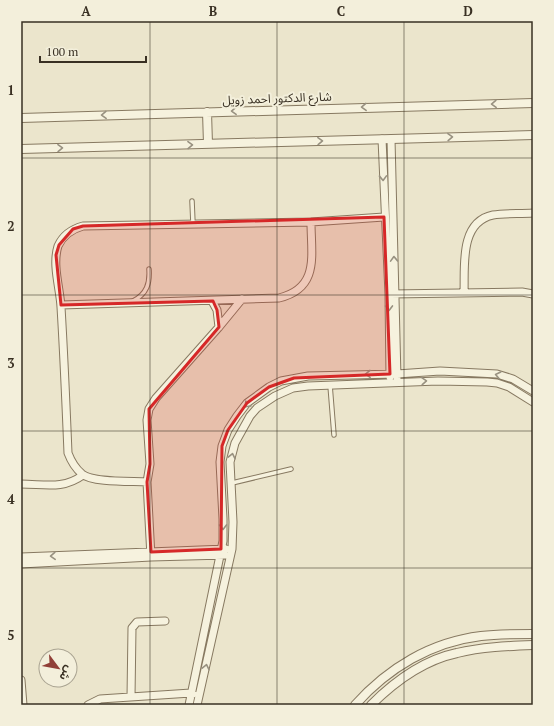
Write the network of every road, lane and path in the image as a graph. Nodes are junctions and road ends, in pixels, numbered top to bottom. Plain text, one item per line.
1 (533, 102) edge
2 (207, 112) junction
3 (21, 118) edge
4 (533, 135) edge
5 (382, 139) junction
6 (391, 139) junction
7 (208, 144) junction
8 (21, 149) edge
9 (192, 201) dead end
10 (533, 213) edge
11 (384, 217) junction
12 (311, 222) junction
13 (193, 224) junction
14 (150, 268) dead end
15 (464, 293) junction
16 (392, 294) junction
17 (533, 294) edge
18 (242, 299) junction
19 (212, 301) junction
20 (130, 303) junction
21 (61, 305) junction
22 (219, 327) junction
23 (394, 374) junction
24 (394, 382) junction
25 (330, 385) junction
26 (533, 391) edge
27 (533, 402) edge
28 (334, 435) dead end
29 (291, 469) dead end
30 (83, 475) junction
31 (147, 482) junction
32 (231, 483) junction
33 (21, 484) edge
34 (221, 552) junction
35 (231, 552) junction
36 (151, 554) junction
37 (21, 557) edge
38 (21, 564) edge
39 (165, 621) dead end
40 (533, 634) edge
41 (533, 645) edge
42 (21, 680) edge
43 (191, 693) junction
44 (131, 697) junction
45 (198, 702) edge
46 (23, 705) edge
47 (88, 705) edge
48 (189, 705) edge
49 (354, 705) edge
50 (371, 705) edge

1 -> 2 street, شارع الدكتور احمد زويل
2 -> 3 street, شارع الدكتور احمد زويل
2 - 7 street
6 -> 4 street
5 - 6 street
7 -> 5 street
5 -> 11 street
16 -> 6 street
8 -> 7 street
9 - 13 lane
10 - 15 street
11 - 12 street
11 - 16 street
12 - 13 street
12 - 18 street
13 - 21 street
14 - 20 lane
15 - 16 street
15 - 17 street
16 - 23 street
18 - 19 street
18 - 22 street
19 - 20 street
19 - 22 street
20 - 21 street
21 - 30 street
22 - 31 street
23 - 24 street
26 -> 23 street
23 -> 34 street
24 - 25 street
24 -> 27 street
25 - 28 lane
32 -> 25 street
29 - 32 lane
30 - 31 street
30 - 33 street
31 - 36 street
32 - 35 street
34 - 35 street
34 - 36 street
34 - 43 street
45 -> 35 street
36 -> 37 street
36 - 38 street
39 - 44 street
40 - 49 street
41 - 50 street
42 - 46 street
43 - 44 street
43 - 45 street
43 - 48 street
44 - 47 street

